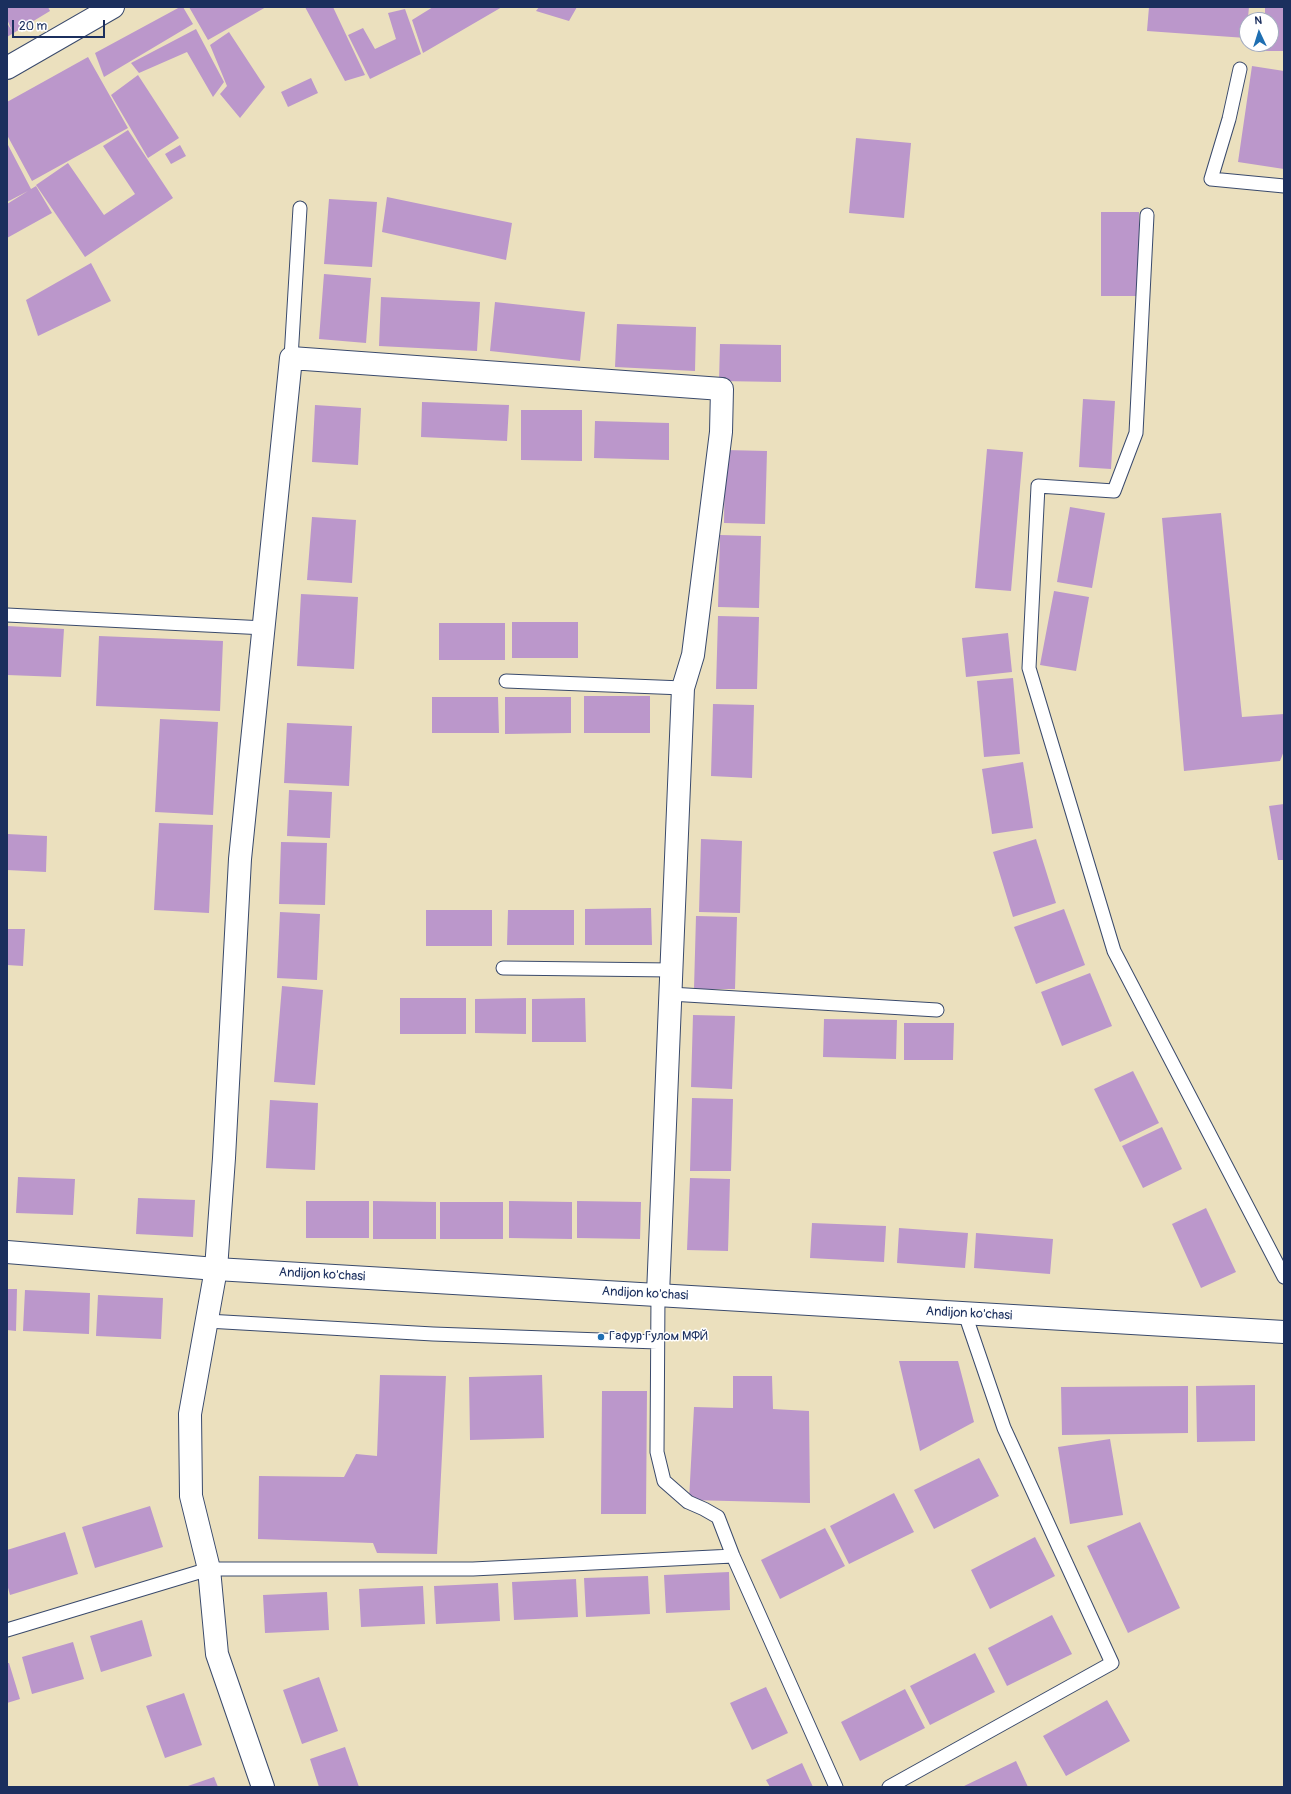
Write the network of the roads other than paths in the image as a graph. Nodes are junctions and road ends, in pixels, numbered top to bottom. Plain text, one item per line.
1 (113, 7) edge
2 (7, 68) edge
3 (1240, 69) dead end
4 (1284, 186) edge
5 (300, 208) dead end
6 (1147, 215) dead end
7 (292, 358) junction
8 (7, 615) edge
9 (265, 628) junction
10 (506, 681) dead end
11 (683, 688) junction
12 (503, 968) dead end
13 (671, 970) junction
14 (670, 994) junction
15 (937, 1010) dead end
16 (7, 1252) edge
17 (216, 1269) junction
18 (1284, 1277) edge
19 (658, 1294) junction
20 (965, 1314) junction
21 (207, 1322) junction
22 (1284, 1332) edge
23 (657, 1342) junction
24 (733, 1556) junction
25 (209, 1569) junction
26 (7, 1630) edge
27 (262, 1787) edge
28 (836, 1787) edge
29 (889, 1787) edge

1 - 2 street
3 - 4 lane
5 - 7 lane
6 - 18 lane
7 - 9 street
7 - 11 street
8 - 9 lane
9 - 17 street
10 - 11 lane
11 - 13 street
12 - 13 lane
13 - 14 street
14 - 15 lane
14 - 19 street
16 - 17 street, Andijon ko'chasi
17 - 19 street, Andijon ko'chasi
17 - 21 street
19 - 20 street, Andijon ko'chasi
19 - 23 lane
20 - 22 street, Andijon ko'chasi
20 - 29 lane
21 - 23 lane
21 - 25 street
23 - 24 lane
24 - 25 lane
24 - 28 lane
25 - 26 lane
25 - 27 street

